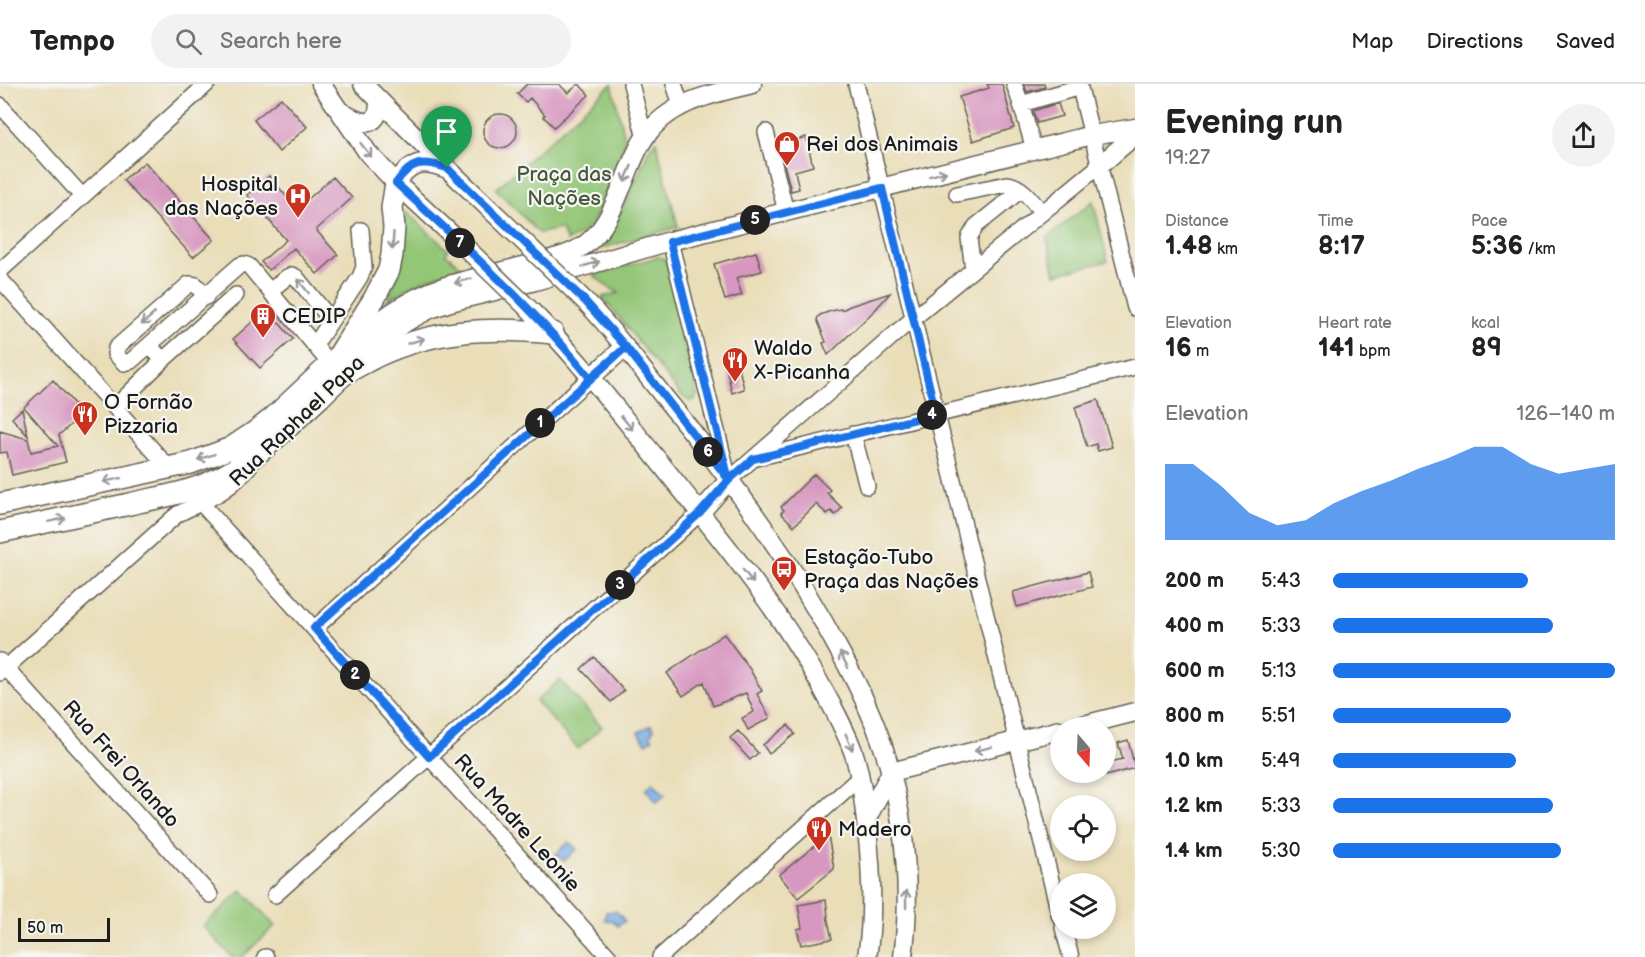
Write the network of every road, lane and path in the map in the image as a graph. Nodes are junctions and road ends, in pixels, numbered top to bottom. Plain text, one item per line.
1 (207, 84) edge
2 (321, 84) edge
3 (363, 84) edge
4 (631, 84) edge
5 (674, 84) edge
6 (752, 84) edge
7 (856, 84) edge
8 (1014, 84) edge
9 (1079, 85) edge
10 (380, 101) junction
11 (1021, 104) junction
12 (0, 105) edge
13 (681, 105) junction
14 (338, 110) junction
15 (1135, 128) edge
16 (766, 132) dead end
17 (1092, 135) junction
18 (1135, 135) edge
19 (645, 138) junction
20 (1034, 149) junction
21 (1100, 166) junction
22 (447, 168) junction
23 (396, 183) junction
24 (882, 188) junction
25 (1022, 190) junction
26 (957, 194) dead end
27 (82, 196) junction
28 (786, 213) junction
29 (1042, 213) junction
30 (361, 230) dead end
31 (670, 242) junction
32 (973, 269) junction
33 (0, 270) edge
34 (0, 279) edge
35 (270, 291) junction
36 (236, 295) dead end
37 (206, 297) junction
38 (1135, 308) edge
39 (913, 319) junction
40 (331, 320) junction
41 (553, 333) junction
42 (149, 345) junction
43 (315, 345) junction
44 (626, 347) junction
45 (163, 360) junction
46 (337, 366) junction
47 (1135, 367) edge
48 (590, 378) junction
49 (115, 407) junction
50 (936, 414) junction
51 (853, 434) junction
52 (263, 449) junction
53 (753, 459) junction
54 (169, 468) junction
55 (729, 480) junction
56 (867, 486) dead end
57 (155, 498) junction
58 (201, 503) junction
59 (0, 504) edge
60 (700, 513) junction
61 (172, 519) junction
62 (0, 532) edge
63 (314, 628) junction
64 (2, 667) edge
65 (1135, 712) edge
66 (1115, 717) edge
67 (1050, 732) edge
68 (1016, 741) junction
69 (429, 757) junction
70 (891, 772) junction
71 (860, 777) junction
72 (866, 820) junction
73 (1050, 877) edge
74 (210, 895) dead end
75 (274, 895) dead end
76 (1066, 939) edge
77 (609, 957) edge
78 (660, 957) edge
79 (867, 957) edge
80 (903, 957) edge
81 (1071, 957) edge

1 - 27 street
2 - 14 main road
3 - 10 main road
4 - 19 street
5 - 13 street
6 - 13 main road
7 - 24 street
8 - 11 street
9 - 11 street
9 - 17 street
10 - 14 main road
10 - 22 main road
11 - 20 street
12 - 27 street
13 - 19 main road, Rua Raphael Papa
14 -> 23 main road
15 - 17 main road, Rua Raphael Papa
16 - 28 street
17 - 20 main road, Rua Raphael Papa
17 - 21 street
18 - 21 main road
19 -> 46 main road, Rua Raphael Papa
24 -> 20 main road, Rua Raphael Papa
21 - 29 street
21 - 38 street
22 - 23 main road
22 - 44 main road, bridge
23 - 41 main road, bridge
23 -> 46 highway
24 - 28 main road, Rua Raphael Papa
24 - 39 street
25 - 26 street
25 - 29 street
25 - 32 street
27 - 33 street
28 - 31 main road, Rua Raphael Papa
29 - 32 street
30 - 40 street
46 -> 31 main road, Rua Raphael Papa
31 - 55 street
32 - 39 street
34 - 49 street
35 - 37 street
40 -> 35 street
35 - 43 street
36 - 45 street
37 - 42 street
37 -> 42 street
39 - 50 street
39 - 53 street
40 - 43 street
46 -> 41 highway
41 - 48 main road
42 - 45 street
43 - 46 street
44 - 48 main road
44 - 55 main road
45 - 49 street
46 - 52 highway, Rua Raphael Papa
46 -> 54 highway, Rua Raphael Papa
47 - 50 street
48 -> 60 main road
48 - 63 street
49 - 54 street
50 - 51 street
50 - 68 street
51 - 53 street
51 - 56 street
52 - 57 highway
52 - 58 street, Rua Raphael Papa
53 - 55 street
54 -> 59 highway, Rua Raphael Papa
55 - 60 main road
70 -> 55 main road
57 - 61 street
62 -> 57 highway
58 - 61 street, Rua Raphael Papa
58 - 63 street, Rua Madre Leonie
60 - 69 street
60 -> 71 main road
61 - 64 street, Rua Raphael Papa
63 - 69 street, Rua Madre Leonie
64 - 74 street, Rua Frei Orlando
65 - 66 main road
67 - 68 main road
68 -> 70 main road
68 - 73 street
69 - 75 street
69 - 77 street, Rua Madre Leonie
70 - 72 main road
80 -> 70 main road
71 - 72 main road
71 - 78 street
72 - 79 main road
76 - 81 street

